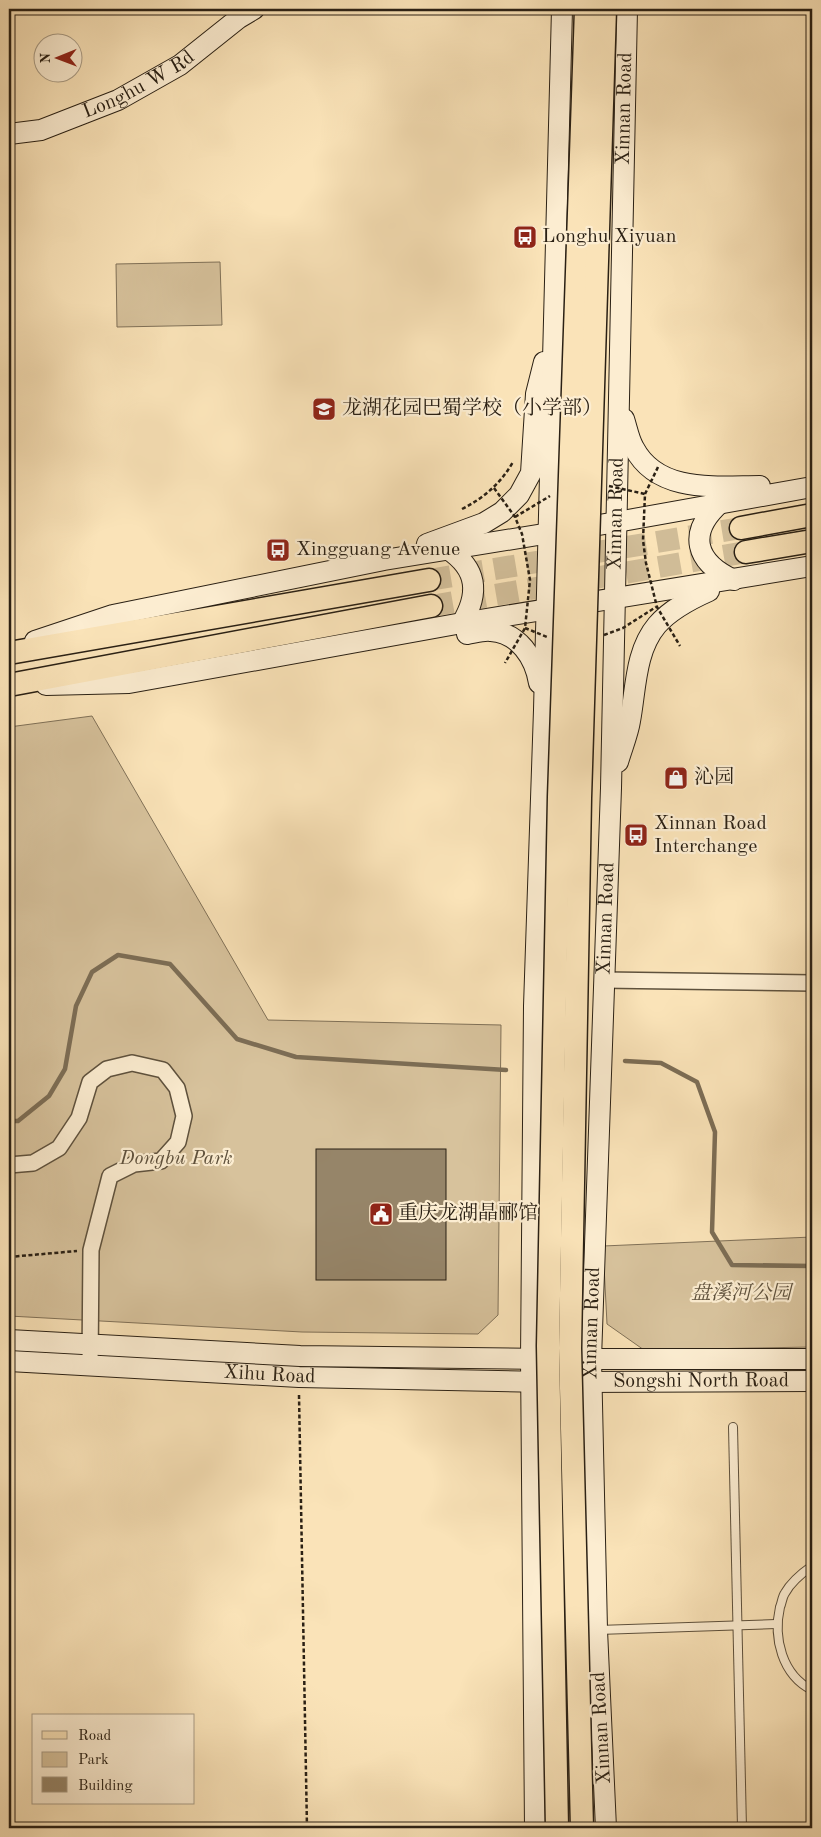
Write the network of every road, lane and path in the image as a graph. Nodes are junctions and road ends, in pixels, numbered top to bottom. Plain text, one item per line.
1 (254, 9) edge
2 (562, 9) edge
3 (586, 9) edge
4 (605, 9) edge
5 (627, 9) edge
6 (9, 134) edge
7 (554, 321) junction
8 (619, 400) junction
9 (515, 458) dead end
10 (658, 467) dead end
11 (812, 487) edge
12 (494, 488) junction
13 (720, 503) junction
14 (462, 509) dead end
15 (812, 515) edge
16 (617, 522) junction
17 (741, 528) tunnel mouth
18 (547, 534) junction
19 (812, 541) edge
20 (448, 550) junction
21 (746, 552) tunnel mouth
22 (384, 560) junction
23 (812, 566) edge
24 (429, 580) tunnel mouth
25 (734, 580) junction
26 (614, 599) junction
27 (432, 606) tunnel mouth
28 (546, 609) junction
29 (462, 623) junction
30 (677, 631) dead end
31 (672, 636) junction
32 (382, 637) junction
33 (668, 641) dead end
34 (680, 646) dead end
35 (501, 650) dead end
36 (9, 652) edge
37 (510, 655) junction
38 (516, 660) dead end
39 (505, 663) dead end
40 (9, 686) edge
41 (544, 710) junction
42 (611, 788) junction
43 (603, 980) junction
44 (812, 983) edge
45 (9, 1165) edge
46 (91, 1250) junction
47 (9, 1257) edge
48 (9, 1340) edge
49 (92, 1344) junction
50 (812, 1358) edge
51 (532, 1359) junction
52 (591, 1359) junction
53 (9, 1361) edge
54 (90, 1365) junction
55 (299, 1377) junction
56 (812, 1381) edge
57 (532, 1382) junction
58 (591, 1382) junction
59 (733, 1427) dead end
60 (812, 1566) edge
61 (776, 1624) junction
62 (738, 1626) junction
63 (598, 1630) junction
64 (812, 1690) edge
65 (307, 1828) edge
66 (535, 1828) edge
67 (557, 1828) edge
68 (582, 1828) edge
69 (606, 1828) edge
70 (742, 1828) edge

1 - 6 street, Longhu W Rd
2 - 7 street
3 - 67 main road, Xinnan Road, bridge
4 - 68 main road, Xinnan Road, bridge
5 - 8 street, Xinnan Road
7 - 18 street
7 - 22 street
8 - 11 street
8 - 16 street, Xinnan Road
9 - 12 path
10 - 31 path, bridge
11 - 13 street
12 - 14 path
12 - 37 path, bridge
13 - 16 street
13 - 25 street
15 - 17 main road
16 - 18 street
16 - 26 street, Xinnan Road
18 - 20 street
18 - 28 street
19 - 21 main road
20 - 22 street
20 - 29 street
22 - 36 street
23 - 25 street
24 - 36 main road
25 - 26 street
25 - 42 street
26 - 28 street
26 - 42 street, Xinnan Road
27 - 40 main road
28 - 29 street
28 - 41 street
29 - 32 street
30 - 31 path, bridge
31 - 33 path
31 - 34 path, bridge
32 - 40 street
32 - 41 street
35 - 37 path
37 - 38 path
37 - 39 path, bridge
41 - 51 street
42 - 43 street, Xinnan Road
43 - 44 street
43 - 52 street, Xinnan Road
45 - 46 street
46 - 47 path
46 - 49 street
48 - 49 street, Xihu Road
49 - 51 street, Xihu Road
49 - 54 street
50 - 52 street, Songshi North Road
51 - 52 street, Songshi North Road
51 - 57 street
52 - 58 street, Xinnan Road
53 - 54 street, Xihu Road
54 - 55 street, Xihu Road
55 - 57 street, Xihu Road
55 - 65 path
56 - 58 street, Songshi North Road
57 - 58 street, Songshi North Road
57 - 66 street
58 - 63 street, Xinnan Road
59 - 62 lane
60 - 61 lane
61 - 62 lane
61 - 64 lane
62 - 63 lane
62 - 70 lane
63 - 69 street, Xinnan Road

